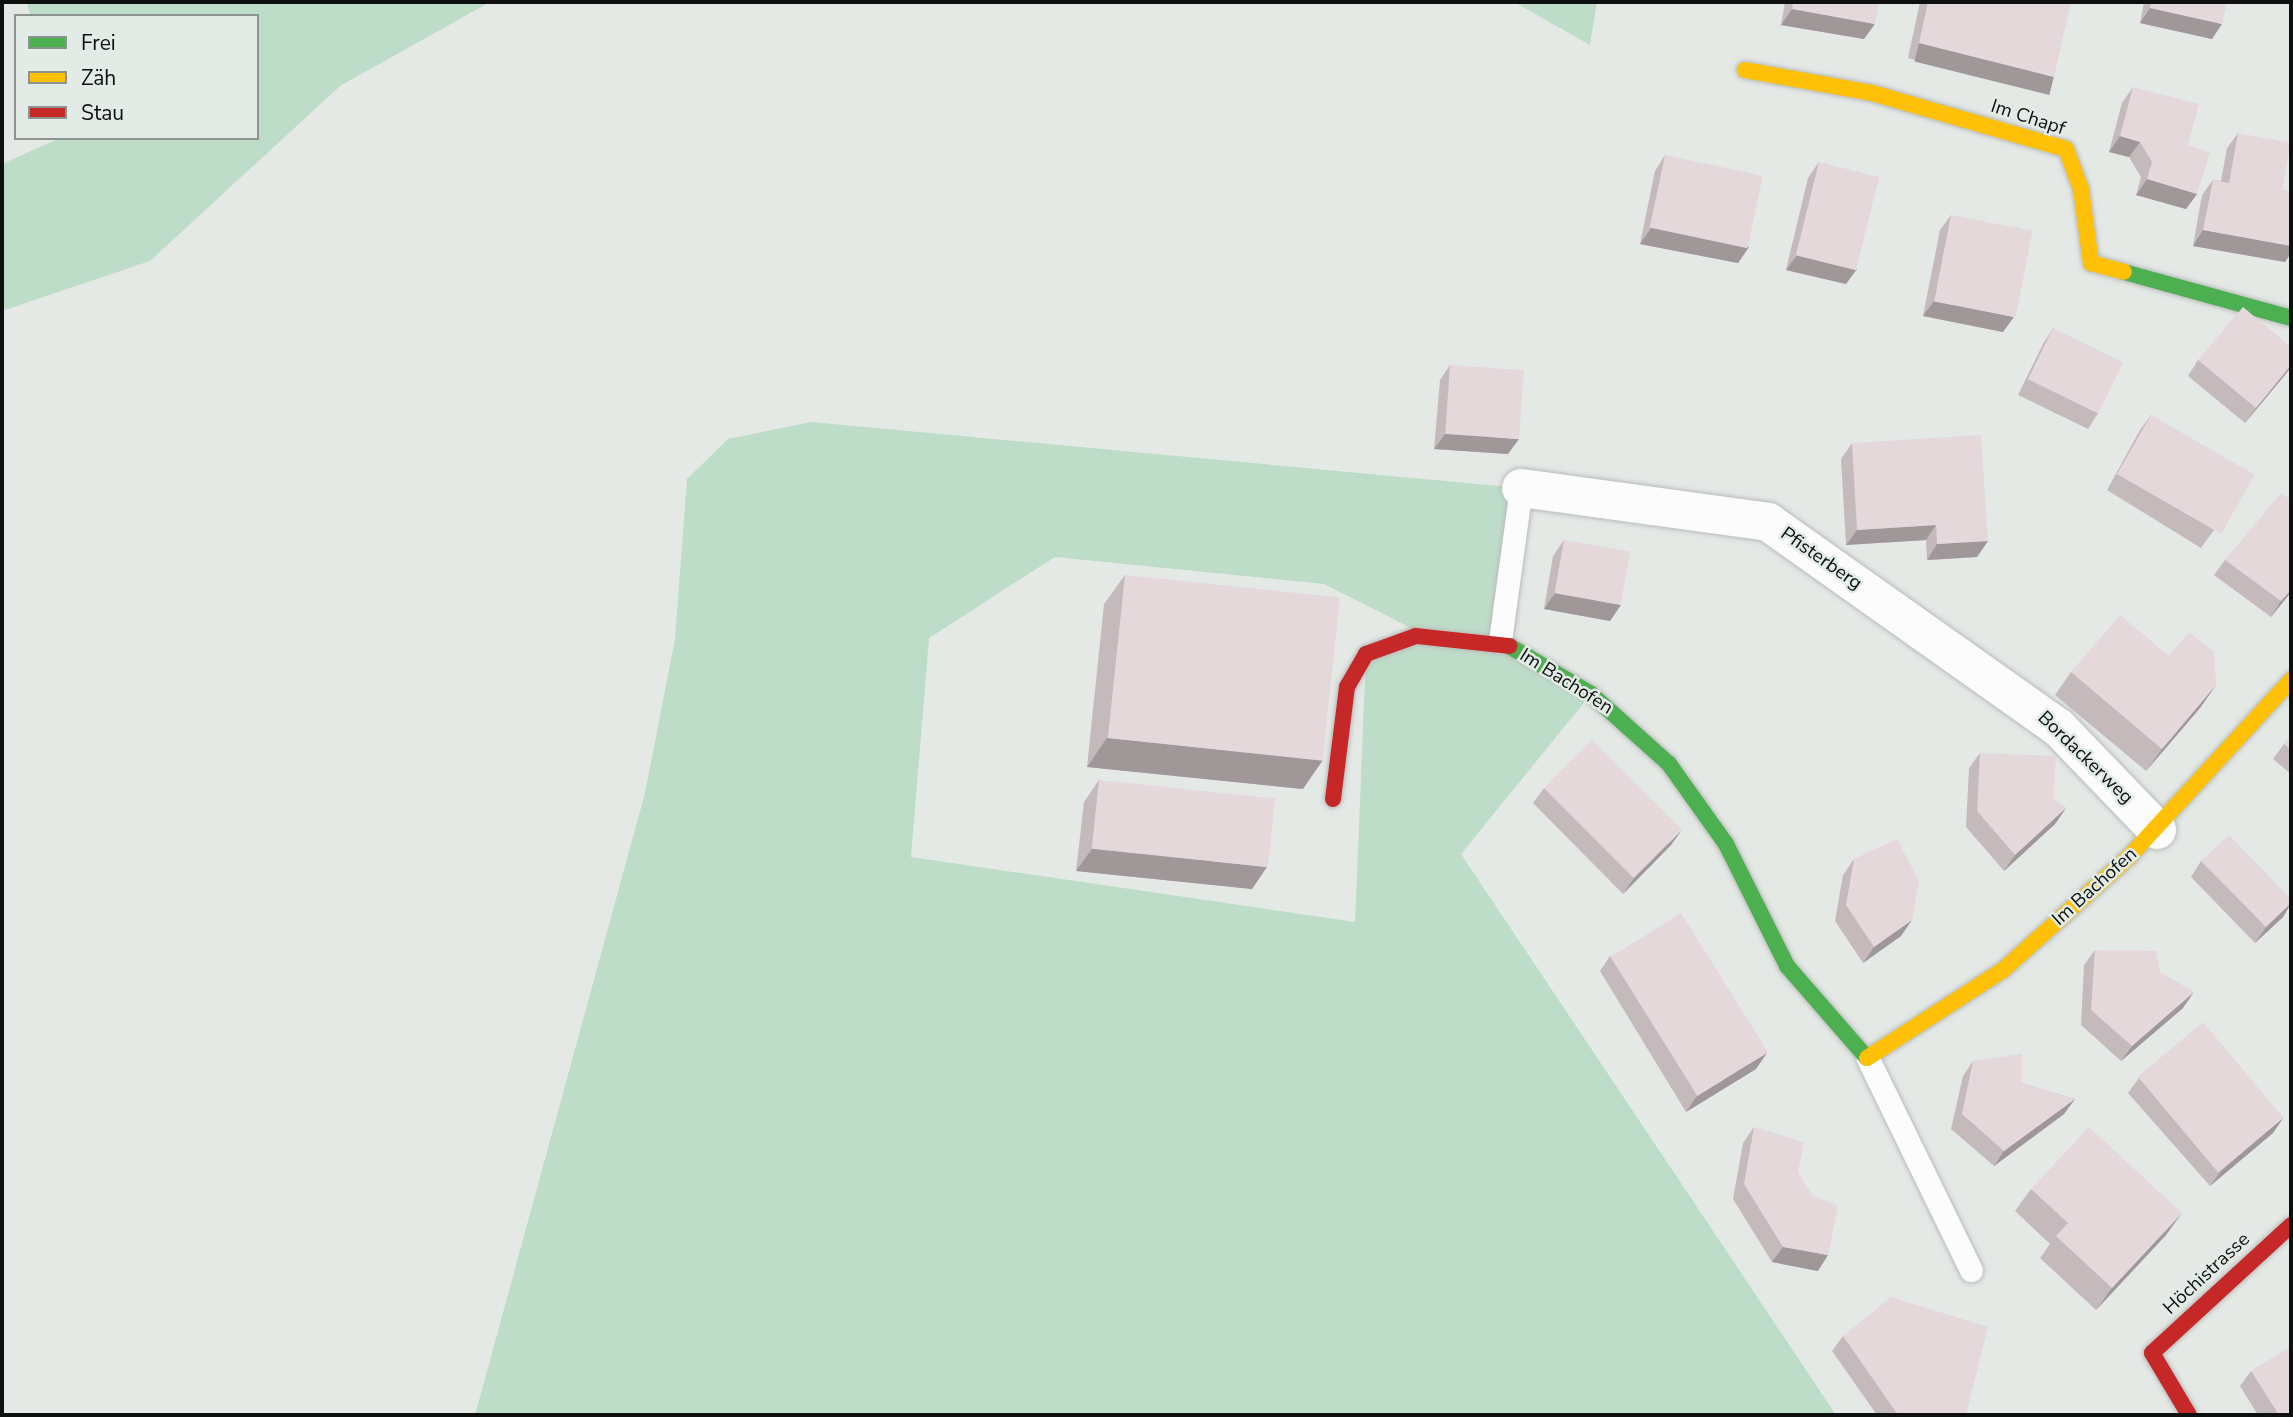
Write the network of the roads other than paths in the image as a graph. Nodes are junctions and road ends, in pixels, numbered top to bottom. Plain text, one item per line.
1 (1745, 70) dead end
2 (2291, 318) edge
3 (1521, 488) joint
4 (1500, 641) junction
5 (2291, 680) edge
6 (2009, 690) joint
7 (1333, 799) dead end
8 (2157, 830) junction
9 (1868, 1059) junction
10 (2291, 1225) edge
11 (1970, 1270) dead end
12 (2189, 1415) edge

1 - 2 street, Im Chapf
3 - 4 lane
3 - 6 street, Pfisterberg
4 - 7 street, Im Bachofen
4 - 9 street, Im Bachofen
5 - 8 street, Im Bachofen
6 - 8 street, Bordackerweg
8 - 9 street, Im Bachofen
9 - 11 lane, Im Bachofen
10 - 12 street, Höchistrasse

